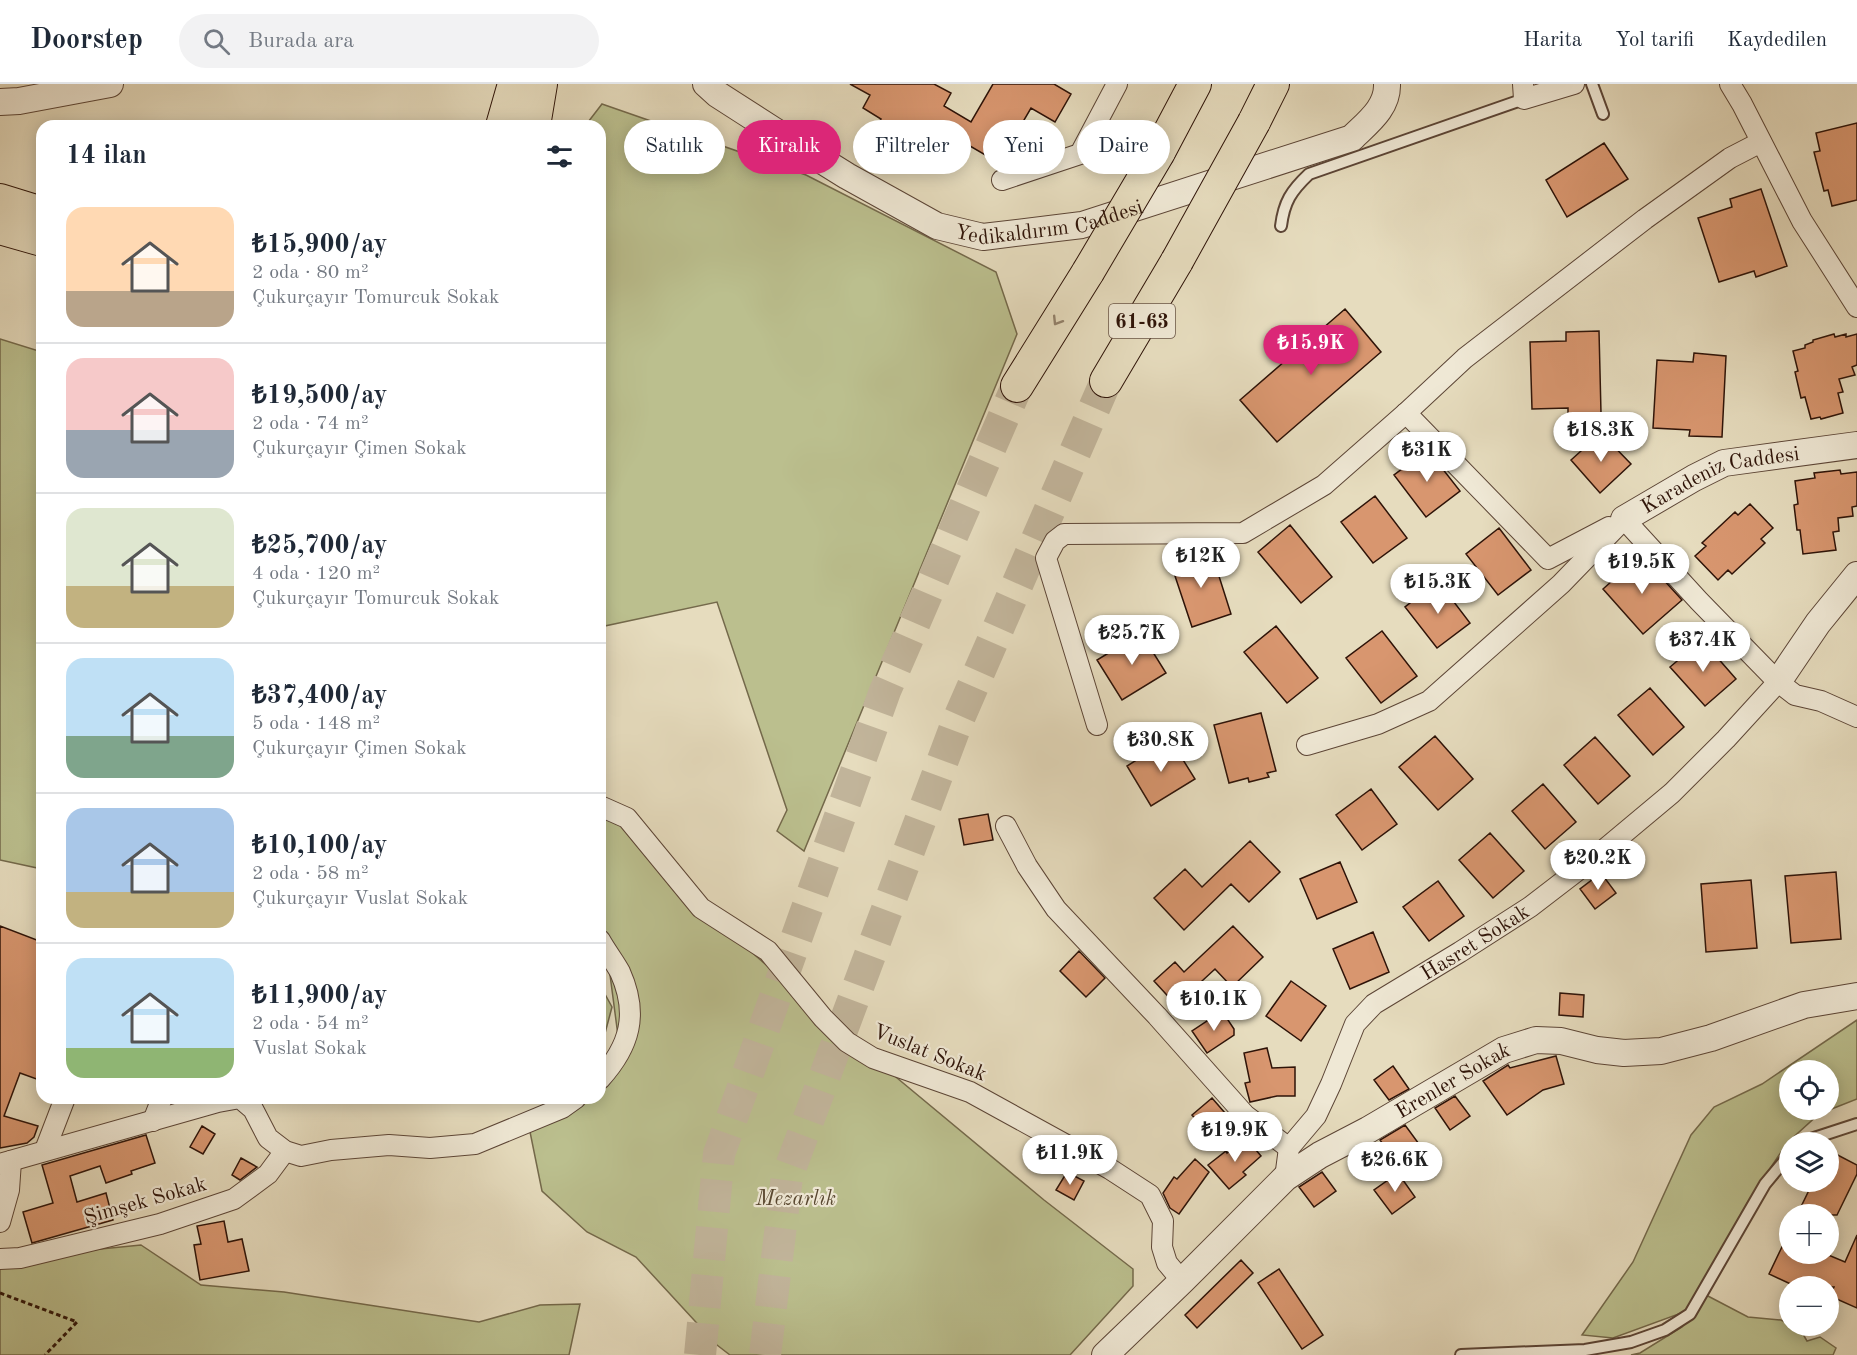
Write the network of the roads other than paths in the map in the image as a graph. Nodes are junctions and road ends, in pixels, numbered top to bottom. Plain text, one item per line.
1 (110, 84) edge
2 (514, 84) edge
3 (541, 84) edge
4 (706, 84) edge
5 (1118, 84) edge
6 (1195, 84) edge
7 (1273, 84) edge
8 (1387, 84) edge
9 (1574, 84) edge
10 (1592, 84) edge
11 (1730, 84) edge
12 (1523, 91) edge
13 (0, 102) edge
14 (1603, 114) dead end
15 (504, 120) edge
16 (535, 120) edge
17 (1761, 142) junction
18 (1002, 180) dead end
19 (0, 200) edge
20 (36, 211) edge
21 (1281, 226) dead end
22 (0, 228) edge
23 (36, 238) edge
24 (1857, 307) edge
25 (1106, 381) tunnel mouth
26 (1017, 386) tunnel mouth
27 (1406, 413) junction
28 (1857, 445) edge
29 (1624, 519) junction
30 (1857, 575) edge
31 (1778, 682) junction
32 (1857, 717) edge
33 (1097, 725) dead end
34 (1307, 746) dead end
35 (606, 809) edge
36 (1006, 826) dead end
37 (606, 950) edge
38 (1857, 996) edge
39 (606, 1072) edge
40 (63, 1104) edge
41 (160, 1104) edge
42 (211, 1104) edge
43 (247, 1104) edge
44 (568, 1104) edge
45 (153, 1120) junction
46 (1857, 1124) edge
47 (1832, 1132) edge
48 (1289, 1148) junction
49 (45, 1150) junction
50 (285, 1151) junction
51 (5, 1162) edge
52 (1779, 1167) edge
53 (1285, 1178) junction
54 (0, 1222) edge
55 (0, 1259) edge
56 (1182, 1281) junction
57 (1105, 1355) edge
58 (1461, 1355) edge

1 - 13 street
2 - 15 main road
3 - 16 main road
4 - 8 street, Yedikaldırım Caddesi
5 - 18 street
6 -> 26 main road, bridge
7 - 25 main road, 61-63, bridge
9 - 12 street
10 - 14 lane
11 - 17 street
12 - 21 lane
17 - 24 street
17 - 27 street
19 - 20 main road
22 - 23 main road
27 - 29 street
27 - 33 street
28 - 29 street, Karadeniz Caddesi
29 - 31 street
29 - 34 street, Karadeniz Caddesi
30 - 31 street, Hasret Sokak
31 - 32 street
31 - 48 street, Hasret Sokak
35 - 56 street, Vuslat Sokak
36 - 48 street
37 - 39 street
38 - 53 street, Erenler Sokak
40 - 49 street
41 - 45 street
42 - 45 street
43 - 50 street
44 - 50 street
45 - 49 street
46 - 47 lane
48 - 53 street
49 - 51 street
50 - 55 street, Şimşek Sokak
51 - 54 street
52 - 58 lane
53 - 56 street, Erenler Sokak
56 - 57 street, Erenler Sokak

